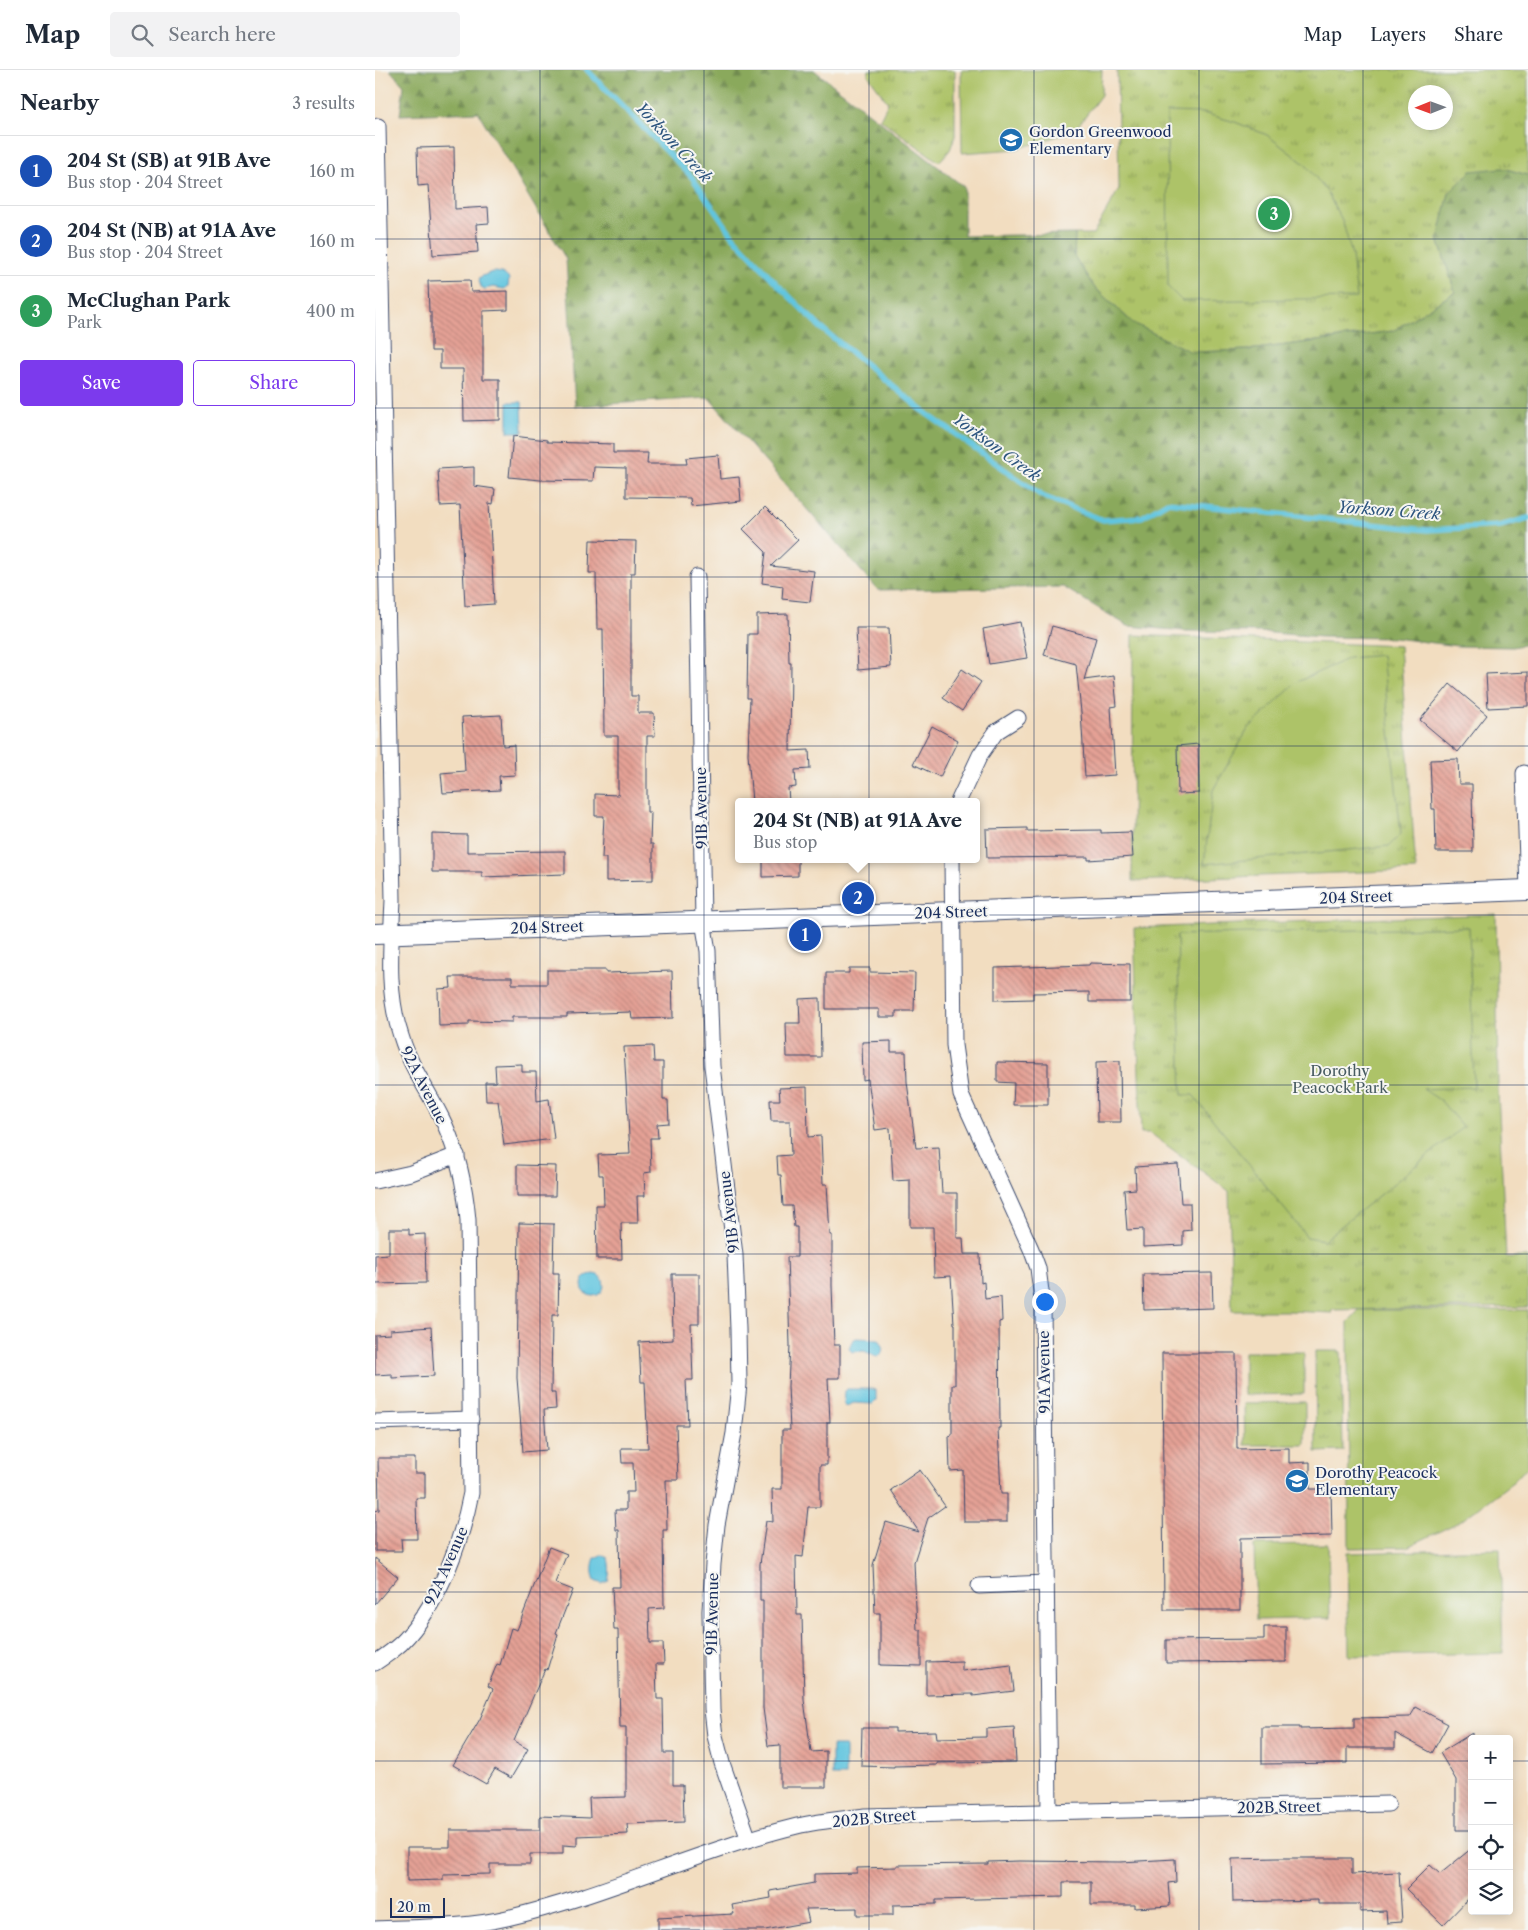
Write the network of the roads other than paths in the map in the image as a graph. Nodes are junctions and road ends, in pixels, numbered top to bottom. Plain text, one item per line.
1 (378, 126) dead end
2 (697, 577) dead end
3 (1018, 718) dead end
4 (1524, 773) dead end
5 (960, 798) edge
6 (952, 863) edge
7 (1528, 890) edge
8 (952, 912) junction
9 (703, 921) junction
10 (383, 934) edge
11 (457, 1155) junction
12 (375, 1181) edge
13 (471, 1419) junction
14 (375, 1422) edge
15 (1046, 1584) junction
16 (979, 1586) dead end
17 (375, 1662) edge
18 (1388, 1804) dead end
19 (1049, 1811) junction
20 (749, 1840) junction
21 (375, 1929) edge

1 - 10 street, 92A Avenue
2 - 9 street, 91B Avenue
3 - 5 street
4 - 7 street
6 - 8 street, 91A Avenue
7 - 8 street, 204 Street
8 - 9 street, 204 Street
8 - 15 street, 91A Avenue
9 - 10 street, 204 Street
9 - 20 street, 91B Avenue
10 - 11 street, 92A Avenue
11 - 12 street
11 - 13 street, 92A Avenue
13 - 14 street
13 - 17 street, 92A Avenue
15 - 16 street
15 - 19 street, 91A Avenue
18 - 19 street, 202B Street
19 - 20 street, 202B Street
20 - 21 street, 202B Street

